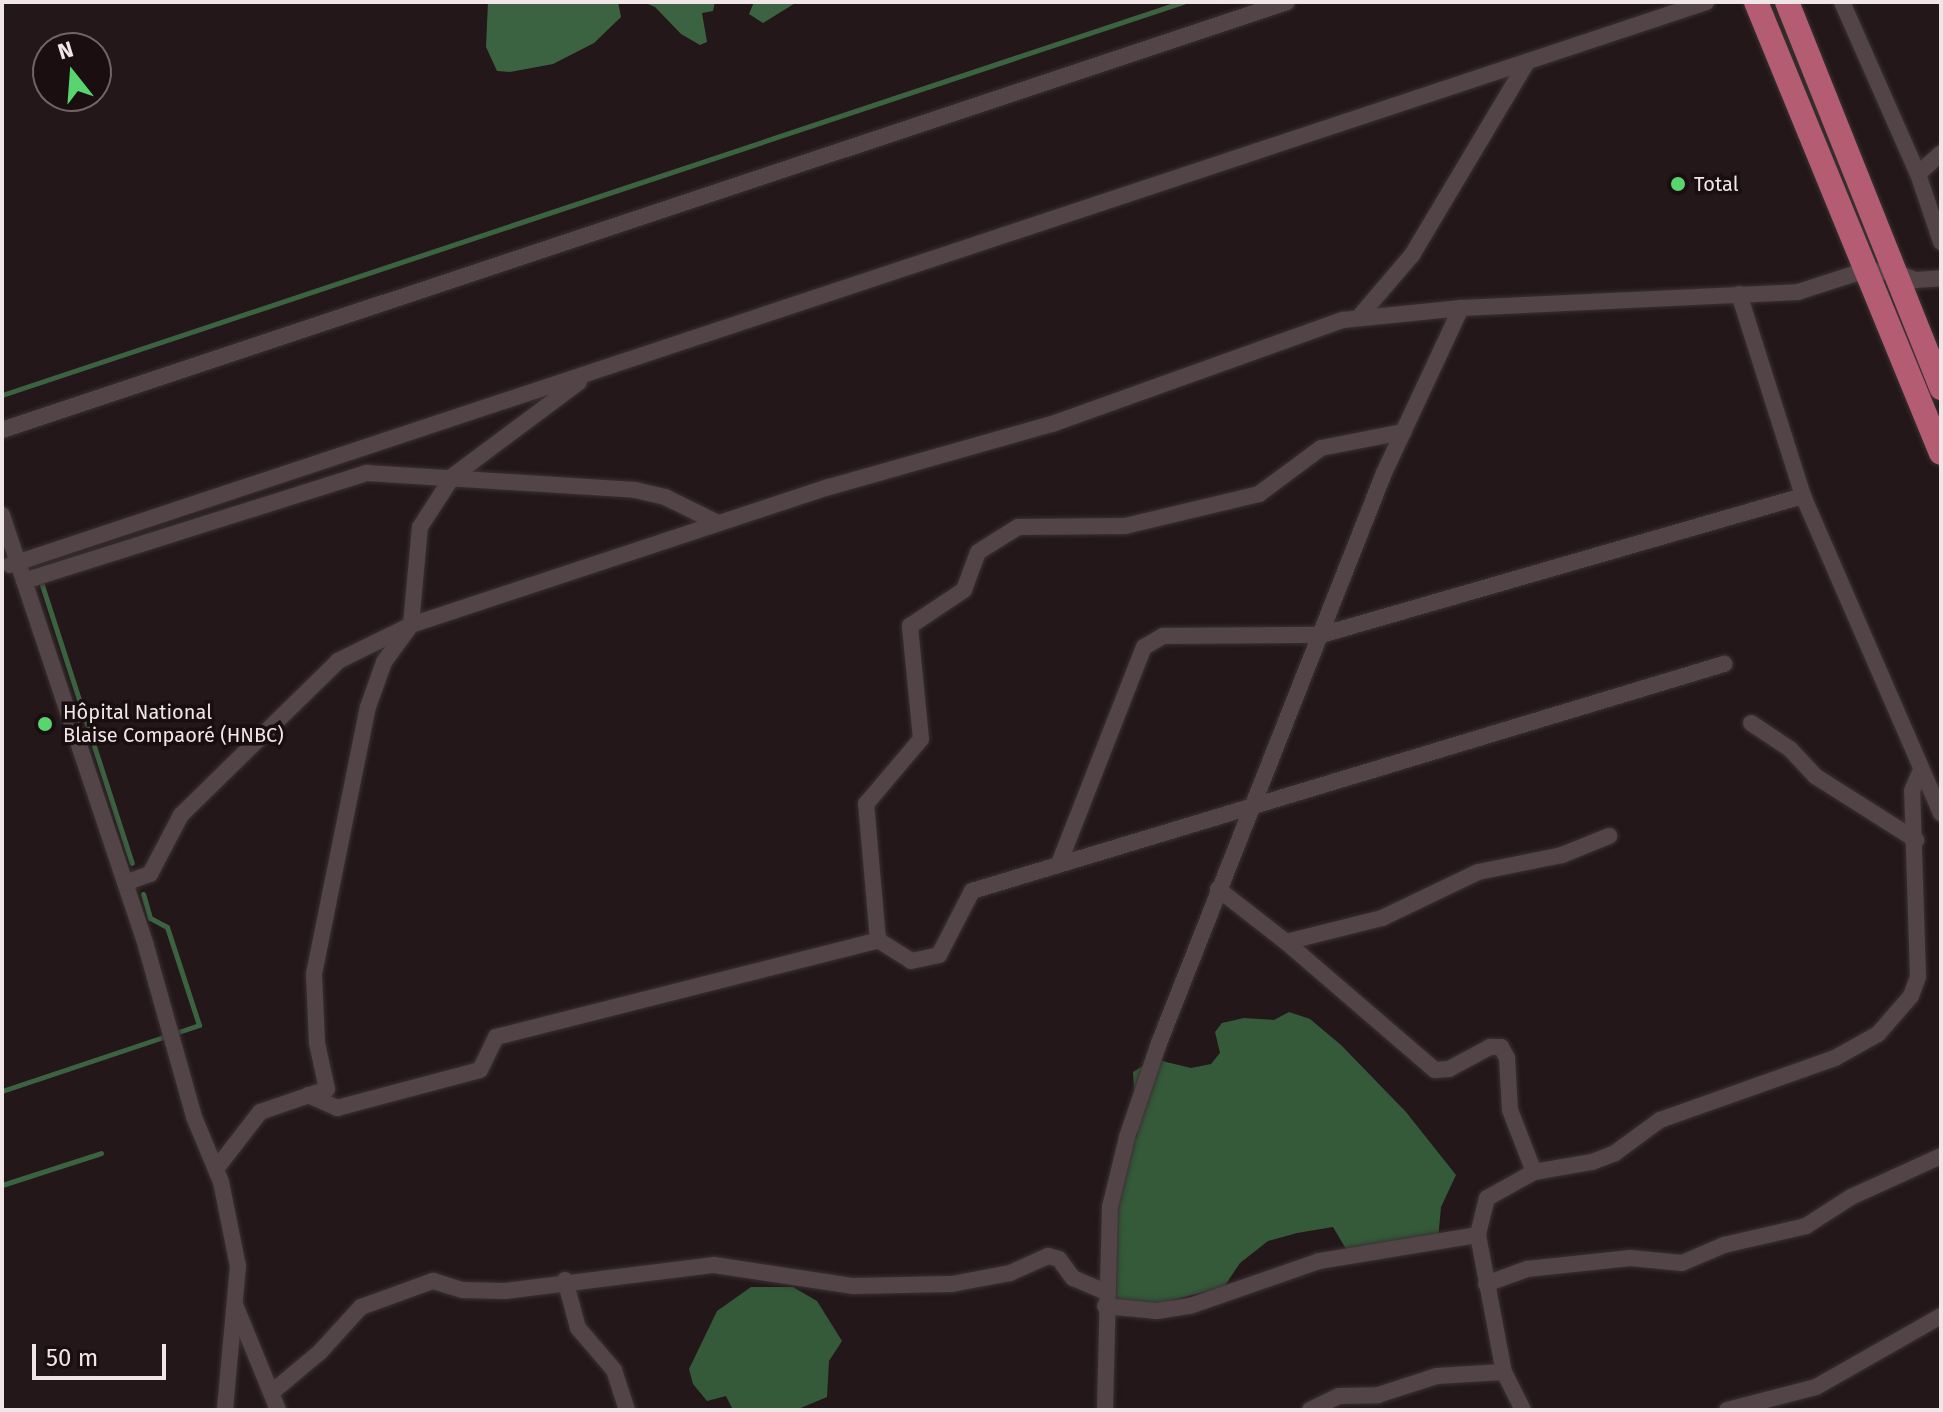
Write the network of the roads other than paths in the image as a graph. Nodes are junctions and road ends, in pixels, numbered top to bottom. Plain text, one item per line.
1 (1287, 2) edge
2 (1706, 2) edge
3 (1756, 2) edge
4 (1787, 2) edge
5 (1842, 2) edge
6 (1527, 62) junction
7 (1941, 153) edge
8 (1918, 174) junction
9 (1941, 242) edge
10 (1863, 271) junction
11 (1895, 272) junction
12 (1941, 278) edge
13 (1739, 294) junction
14 (1461, 308) junction
15 (1359, 317) junction
16 (590, 373) junction
17 (1941, 388) edge
18 (2, 430) edge
19 (1403, 432) junction
20 (1941, 452) edge
21 (453, 476) junction
22 (1803, 496) junction
23 (2, 515) edge
24 (718, 523) junction
25 (14, 564) junction
26 (24, 581) junction
27 (411, 625) junction
28 (1321, 635) junction
29 (1724, 664) dead end
30 (1751, 723) dead end
31 (1921, 770) junction
32 (1249, 811) junction
33 (1941, 813) edge
34 (1609, 836) dead end
35 (1916, 840) junction
36 (1060, 861) junction
37 (125, 883) junction
38 (1218, 889) junction
39 (878, 940) junction
40 (1286, 942) junction
41 (308, 1095) junction
42 (1941, 1156) edge
43 (216, 1169) junction
44 (1534, 1172) junction
45 (1478, 1235) junction
46 (565, 1280) junction
47 (1486, 1284) junction
48 (1106, 1299) junction
49 (236, 1307) junction
50 (1941, 1316) edge
51 (1504, 1372) junction
52 (271, 1393) junction
53 (225, 1410) edge
54 (278, 1410) edge
55 (627, 1410) edge
56 (1105, 1410) edge
57 (1310, 1410) edge
58 (1523, 1410) edge
59 (1727, 1410) edge

1 - 18 street
2 - 6 street
3 - 10 main road
4 - 11 main road
5 - 8 street
6 - 15 street
6 - 16 street
7 - 8 street
8 - 9 street
10 - 11 street
10 - 13 street
10 - 20 main road
11 - 12 street
11 - 17 main road
13 - 14 street
13 - 22 street
14 - 15 street
14 - 19 street
15 - 24 street
16 - 21 street
16 - 25 street
19 - 28 street
19 - 39 street
21 - 24 street
21 - 26 street
21 - 27 street
22 - 28 street
22 - 31 street
23 - 25 street
24 - 27 street
25 - 26 street
26 - 37 street
27 - 37 street
27 - 41 street
28 - 32 street
28 - 36 street
29 - 32 street
30 - 35 street
31 - 33 street
31 - 35 street
32 - 36 street
32 - 38 street
34 - 40 street
35 - 44 street
36 - 39 street
37 - 43 street
38 - 40 street
38 - 48 street
39 - 41 street
40 - 44 street
41 - 43 street
42 - 47 street
43 - 49 street
44 - 45 street
45 - 47 street
45 - 48 street
46 - 48 street
46 - 52 street
46 - 55 street
47 - 51 street
48 - 56 street
49 - 52 street
49 - 53 street
50 - 59 street
51 - 57 street
51 - 58 street
52 - 54 street

